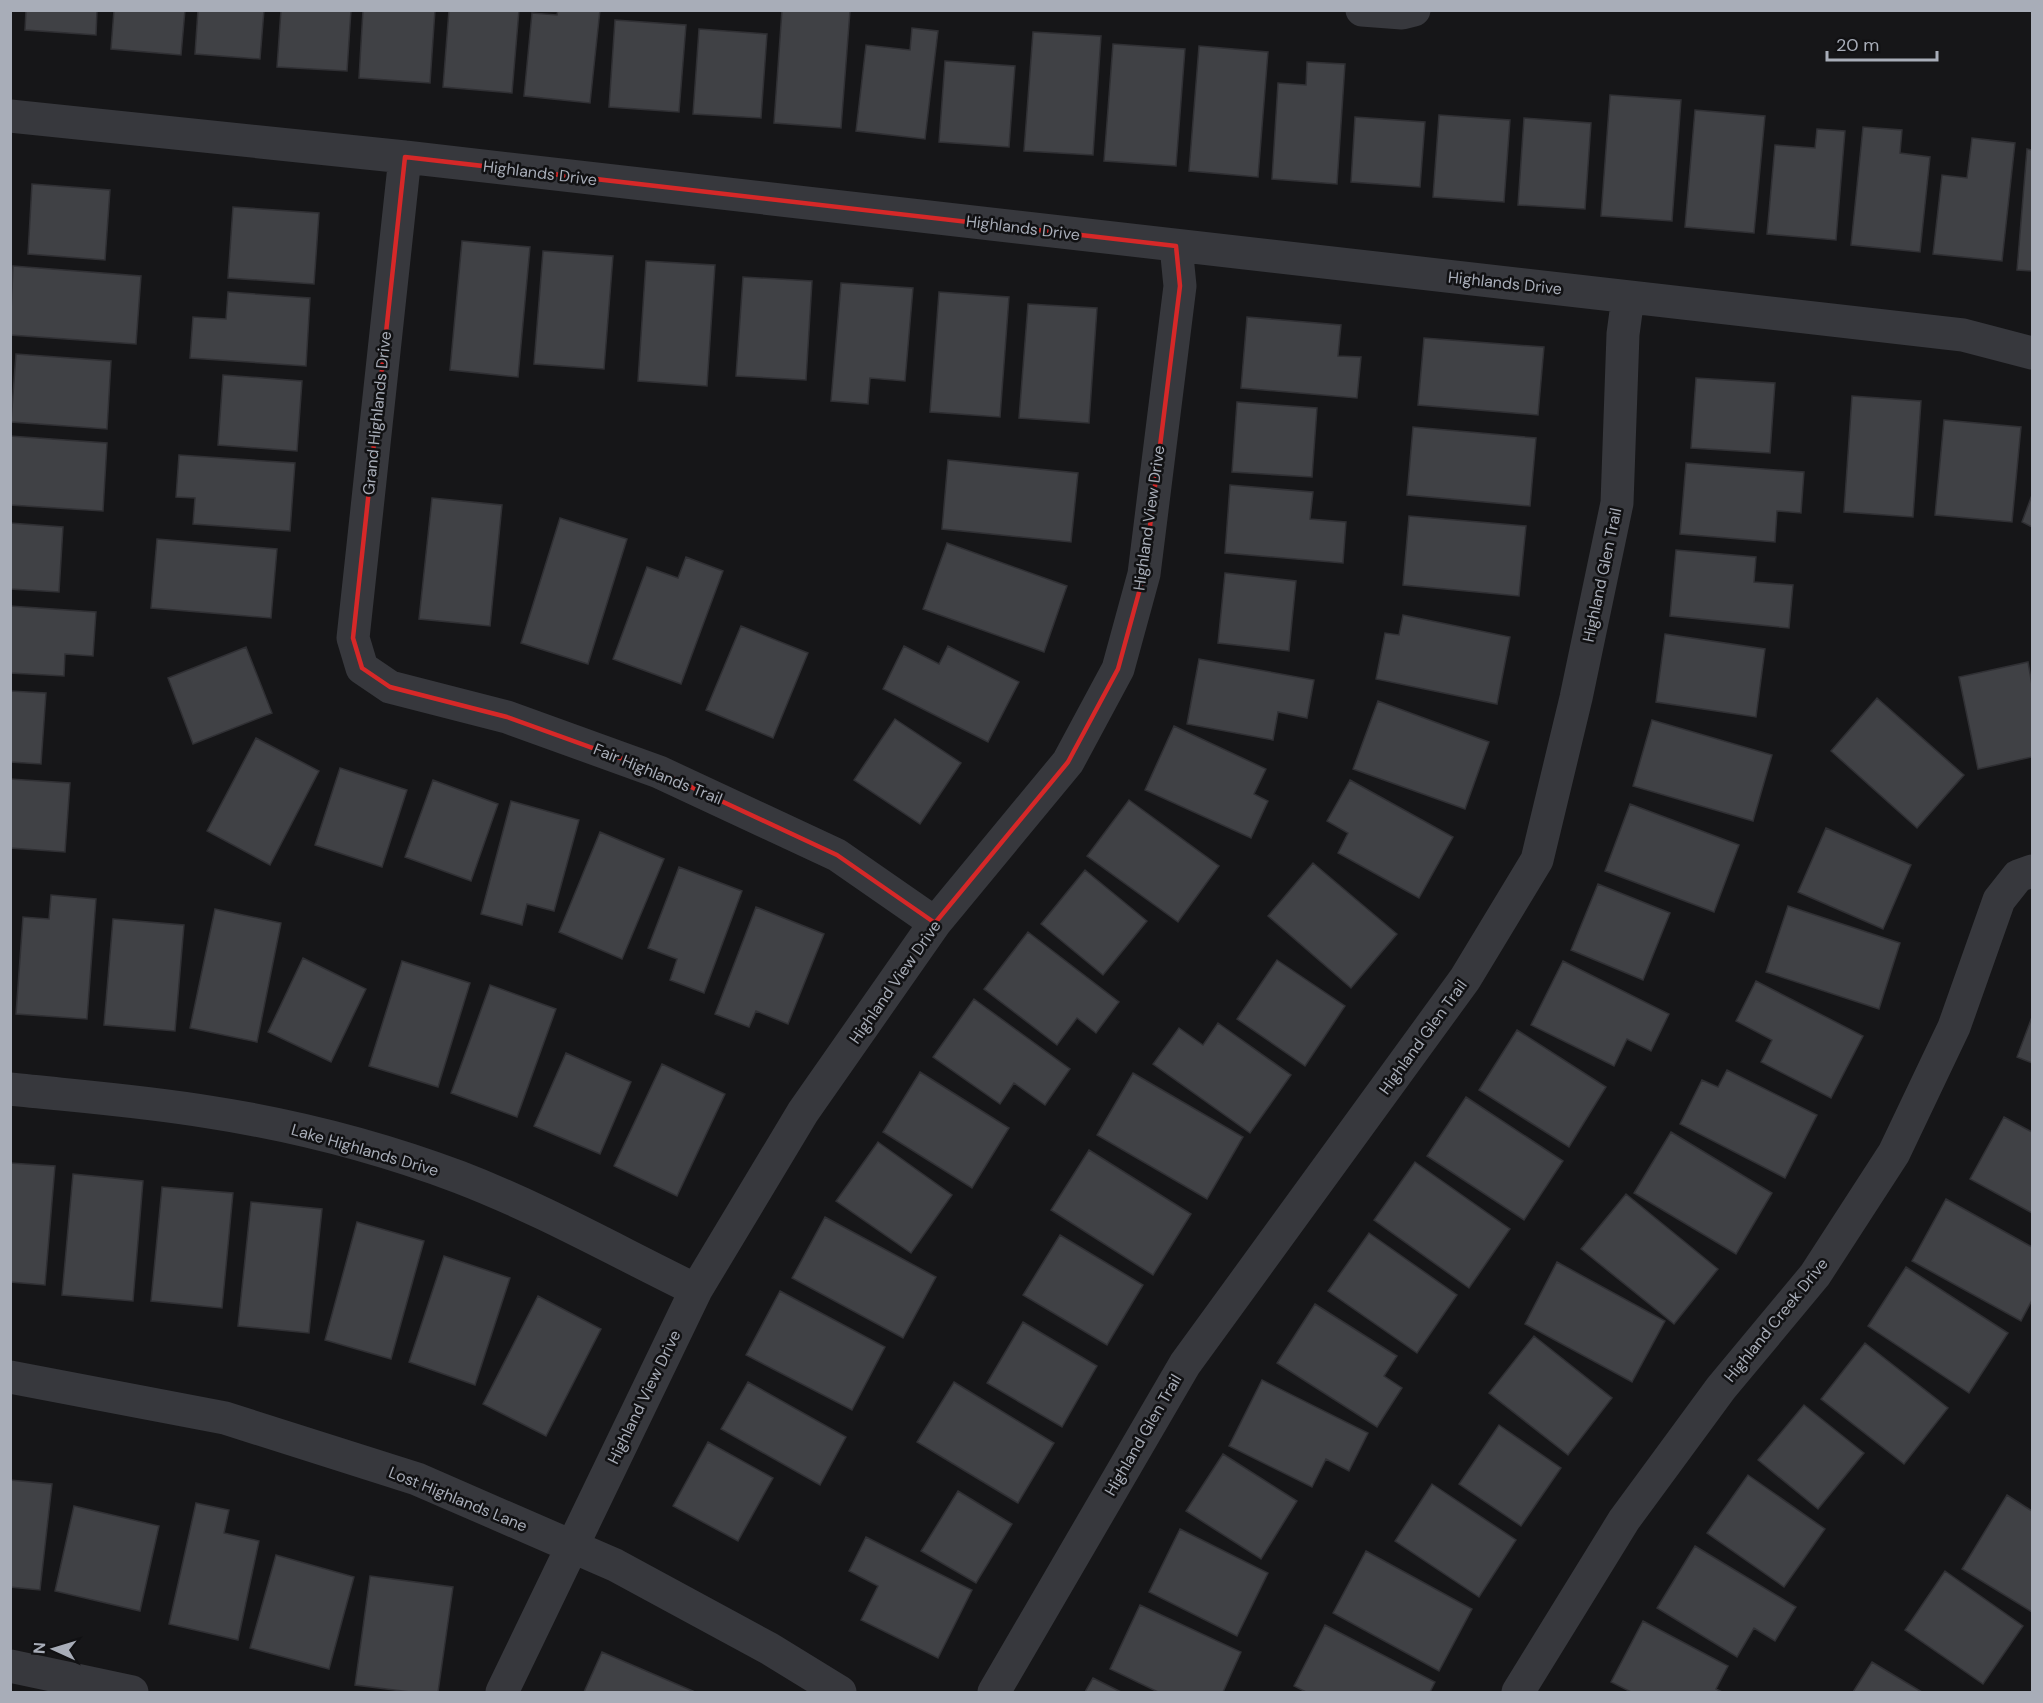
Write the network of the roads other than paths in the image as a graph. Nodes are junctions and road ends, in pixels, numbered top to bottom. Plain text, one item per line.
1 (1362, 10) edge
2 (1414, 10) edge
3 (10, 116) edge
4 (405, 157) junction
5 (1176, 246) junction
6 (1628, 297) junction
7 (2032, 353) edge
8 (362, 668) joint
9 (2032, 871) edge
10 (936, 923) junction
11 (10, 1089) edge
12 (696, 1290) junction
13 (10, 1377) edge
14 (571, 1545) junction
15 (10, 1666) edge
16 (132, 1692) edge
17 (502, 1692) edge
18 (840, 1692) edge
19 (994, 1692) edge
20 (1518, 1692) edge

1 - 2 street
3 - 4 street, Highlands Drive
4 - 5 street, Highlands Drive
4 - 8 street, Grand Highlands Drive
5 - 6 street, Highlands Drive
5 - 10 street, Highland View Drive
6 - 7 street, Highlands Drive
6 - 19 street, Highland Glen Trail
8 - 10 street, Fair Highlands Trail
9 - 20 street, Highland Creek Drive
10 - 12 street, Highland View Drive
11 - 12 street, Lake Highlands Drive
12 - 14 street, Highland View Drive
13 - 14 street, Lost Highlands Lane
14 - 17 street, Highland View Drive
14 - 18 street, Lost Highlands Lane
15 - 16 street

